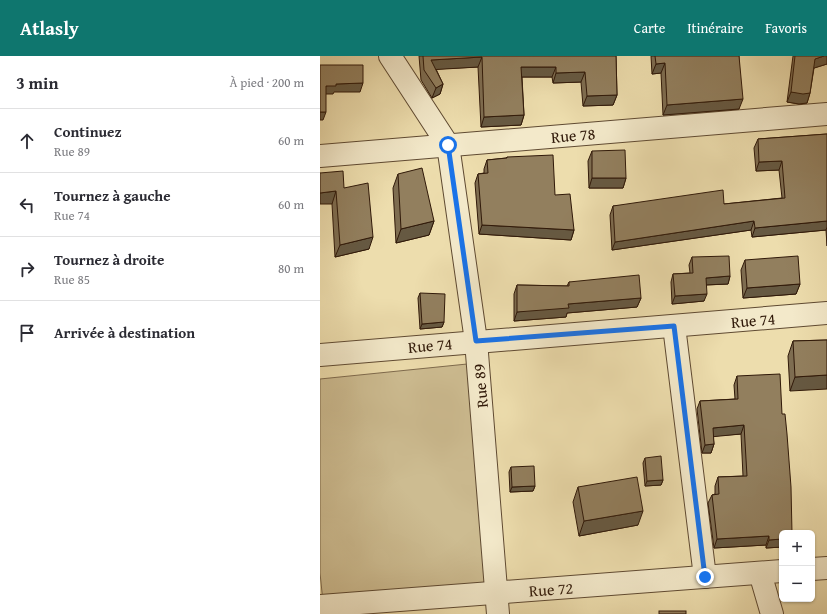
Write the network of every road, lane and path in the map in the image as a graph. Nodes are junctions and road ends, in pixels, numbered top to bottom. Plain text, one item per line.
1 (390, 56) edge
2 (827, 114) edge
3 (448, 145) junction
4 (320, 156) edge
5 (827, 313) edge
6 (674, 326) junction
7 (476, 341) junction
8 (320, 355) edge
9 (827, 568) edge
10 (815, 569) edge
11 (779, 571) edge
12 (760, 573) junction
13 (705, 577) junction
14 (497, 593) junction
15 (320, 606) edge
16 (498, 614) edge
17 (772, 614) edge

1 - 3 street, Rue 89
2 - 3 street, Rue 78
3 - 4 street, Rue 78
3 - 7 street, Rue 89
5 - 6 street, Rue 74
6 - 7 street, Rue 74
6 - 13 street
7 - 8 street, Rue 74
7 - 14 street, Rue 89
9 - 10 street
11 - 12 street, Rue 72
12 - 13 street, Rue 72
12 - 17 street
13 - 14 street, Rue 72
14 - 15 street, Rue 72
14 - 16 street, Rue 89

